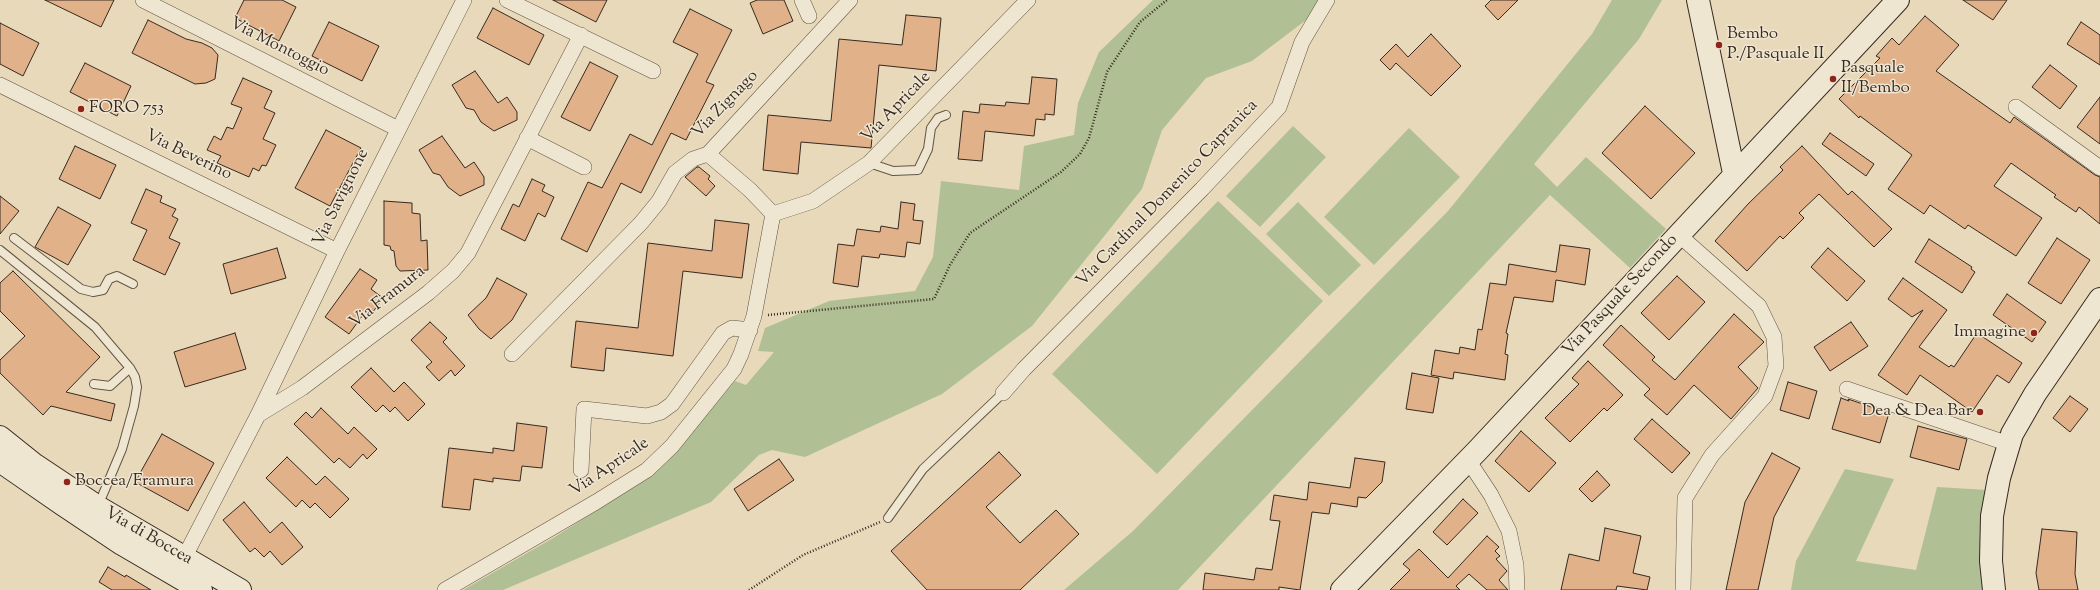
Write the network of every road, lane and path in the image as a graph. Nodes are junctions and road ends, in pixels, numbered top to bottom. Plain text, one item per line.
1 (143, 0) edge
2 (464, 0) edge
3 (507, 0) edge
4 (802, 0) edge
5 (850, 0) edge
6 (1028, 0) edge
7 (1167, 0) edge
8 (1327, 0) edge
9 (1698, 0) edge
10 (1898, 0) edge
11 (809, 16) dead end
12 (581, 35) junction
13 (653, 71) dead end
14 (0, 85) edge
15 (2016, 107) dead end
16 (946, 115) dead end
17 (398, 129) junction
18 (528, 138) junction
19 (708, 154) junction
20 (869, 163) junction
21 (584, 167) dead end
22 (2100, 168) edge
23 (1734, 173) junction
24 (773, 214) junction
25 (1678, 235) junction
26 (14, 238) dead end
27 (0, 250) edge
28 (337, 251) junction
29 (133, 284) dead end
30 (2100, 300) edge
31 (752, 323) junction
32 (512, 354) dead end
33 (130, 368) junction
34 (94, 384) dead end
35 (1847, 389) dead end
36 (1003, 393) joint
37 (258, 415) junction
38 (0, 437) edge
39 (2008, 444) junction
40 (0, 460) edge
41 (1468, 460) junction
42 (581, 470) dead end
43 (98, 507) junction
44 (888, 518) joint
45 (184, 558) junction
46 (201, 590) edge
47 (240, 590) edge
48 (445, 590) edge
49 (749, 590) edge
50 (1342, 590) edge
51 (1517, 590) edge
52 (1683, 590) edge
53 (1994, 590) edge

1 - 17 street, Via Montoggio
2 - 17 street, Via Savignone
3 - 12 street
4 - 11 street
5 - 19 street, Via Zignago
6 - 20 street, Via Apricale
7 - 31 path
8 - 36 street, Via Cardinal Domenico Capranica
9 - 23 street
10 - 23 street, Via Pasquale Secondo
12 - 13 street
12 - 18 street, Via Framura
14 - 28 street, Via Beverino
15 - 22 street
16 - 20 lane
17 - 28 street, Via Savignone
18 - 21 street
18 - 37 street, Via Framura
19 - 24 street
19 - 32 street, Via Zignago
20 - 24 street, Via Apricale
23 - 25 street, Via Pasquale Secondo
24 - 31 street, Via Apricale
25 - 41 street, Via Pasquale Secondo
25 - 52 street
26 - 29 lane
27 - 33 lane
28 - 37 street, Via Savignone
30 - 39 street
31 - 42 street, Via Apricale
31 - 48 street, Via Apricale
33 - 34 lane
33 - 43 lane
35 - 39 street
36 - 44 lane
37 - 45 street, Via Framura
38 - 43 street, Via di Boccea
39 - 53 street
40 - 46 street, Via di Boccea
41 - 50 street, Via Pasquale Secondo
41 - 51 street
43 - 45 street, Via di Boccea
44 - 49 path
45 - 47 street, Via di Boccea

